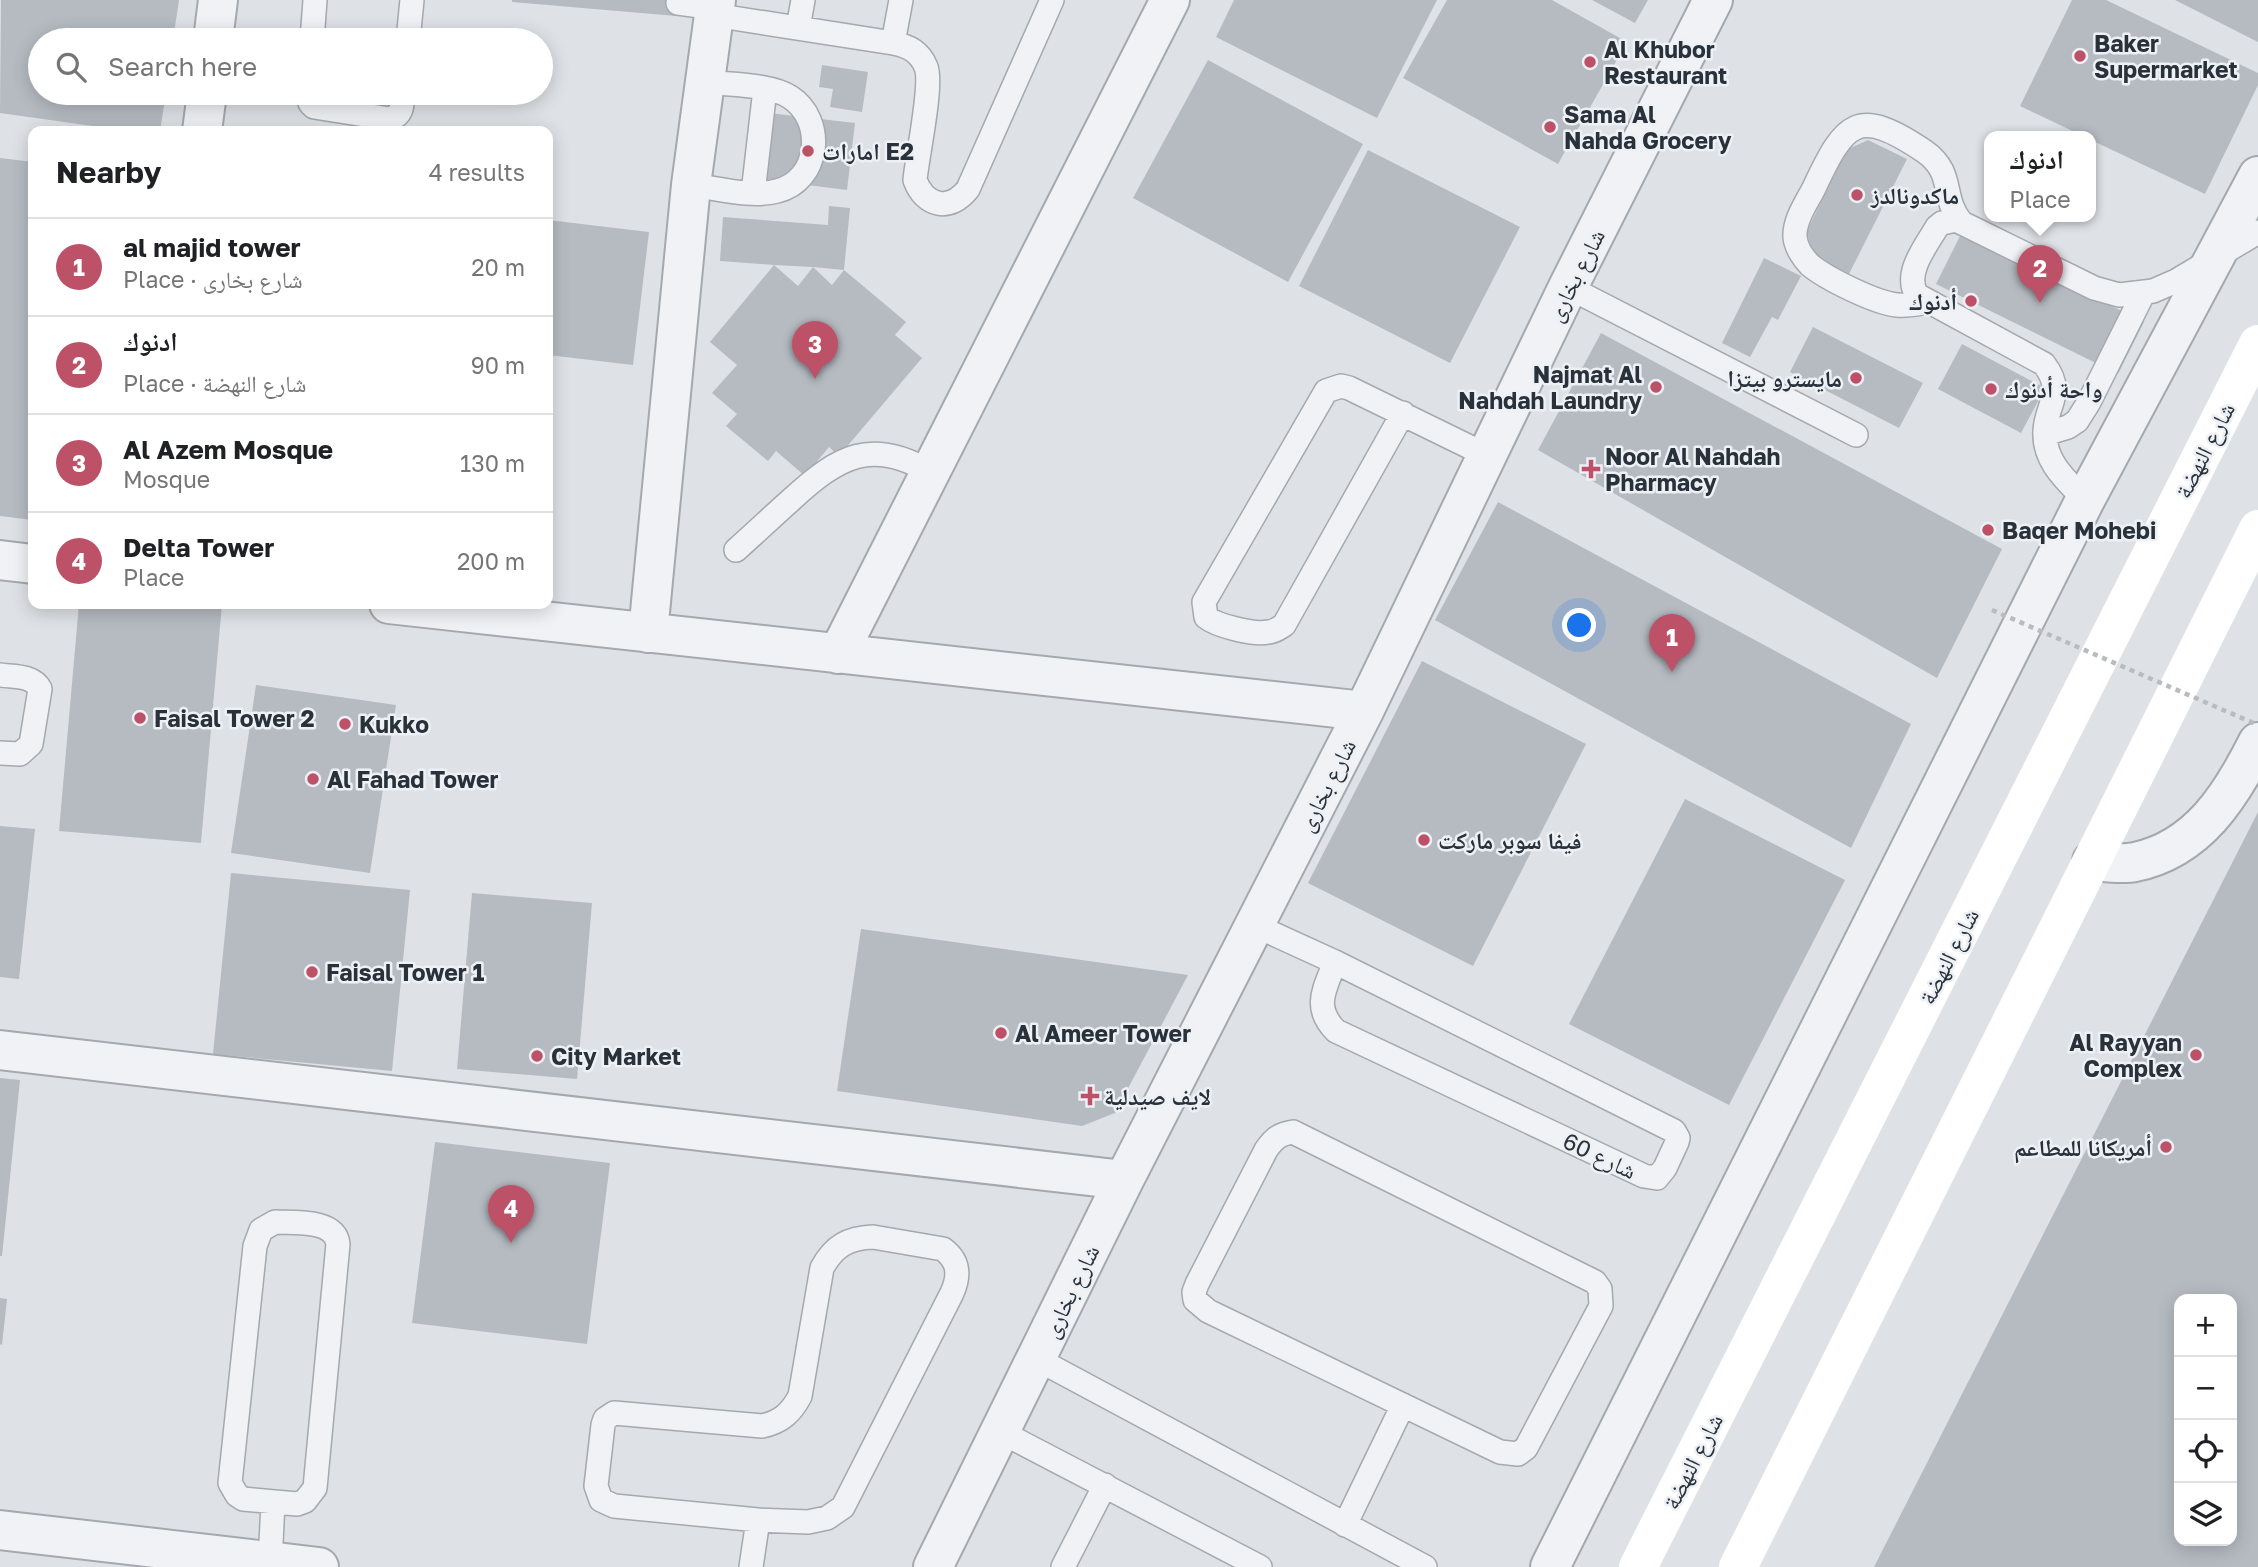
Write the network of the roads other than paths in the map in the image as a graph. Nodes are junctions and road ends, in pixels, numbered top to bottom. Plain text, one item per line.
1 (218, 0) edge
2 (315, 0) edge
3 (412, 0) edge
4 (803, 0) edge
5 (901, 0) edge
6 (1052, 0) edge
7 (1170, 0) edge
8 (1713, 0) edge
9 (678, 3) dead end
10 (715, 8) edge
11 (214, 28) edge
12 (313, 28) edge
13 (409, 28) edge
14 (798, 28) junction
15 (893, 43) junction
16 (706, 82) junction
17 (765, 89) junction
18 (205, 105) edge
19 (312, 105) edge
20 (402, 105) edge
21 (203, 126) edge
22 (2258, 176) edge
23 (691, 185) junction
24 (753, 193) junction
25 (1962, 223) junction
26 (2258, 232) edge
27 (2216, 258) junction
28 (1568, 287) junction
29 (2144, 292) junction
30 (1929, 302) junction
31 (2258, 344) edge
32 (1403, 413) junction
33 (2045, 434) junction
34 (1856, 435) dead end
35 (1486, 454) junction
36 (930, 472) junction
37 (2085, 500) junction
38 (2258, 529) edge
39 (736, 550) dead end
40 (0, 560) edge
41 (28, 563) edge
42 (435, 609) edge
43 (648, 632) junction
44 (838, 654) junction
45 (0, 675) edge
46 (1364, 711) junction
47 (2257, 744) edge
48 (0, 753) edge
49 (2092, 861) junction
50 (1254, 925) junction
51 (1335, 962) junction
52 (0, 1050) edge
53 (1124, 1180) junction
54 (1037, 1359) junction
55 (1403, 1405) junction
56 (1001, 1432) junction
57 (1105, 1485) junction
58 (273, 1503) junction
59 (758, 1520) junction
60 (1345, 1525) junction
61 (0, 1530) edge
62 (270, 1562) junction
63 (1548, 1566) edge
64 (319, 1567) edge
65 (751, 1567) edge
66 (933, 1567) edge
67 (1063, 1567) edge
68 (1260, 1567) edge
69 (1425, 1567) edge
70 (1638, 1567) edge
71 (1738, 1567) edge

1 - 11 street
2 - 12 lane
3 - 13 lane
4 - 14 lane
5 - 15 lane
6 - 15 lane
7 - 36 street
8 - 28 street, شارع بخارى
9 - 10 lane
10 - 14 lane
10 - 16 street
14 - 15 lane
16 - 17 lane
16 - 23 street
17 - 24 lane
17 - 24 lane
18 - 21 street
19 - 20 lane
22 - 27 street
23 - 24 lane
23 - 43 street
25 - 29 lane
25 - 30 lane
25 - 30 lane
26 - 27 lane
27 - 29 lane
27 - 37 street
28 - 34 lane
28 - 35 street, شارع بخارى
29 - 33 lane
30 - 33 lane
31 - 70 main road, شارع النهضة
32 - 32 lane
32 - 35 lane
33 - 37 lane
35 - 46 street, شارع بخارى
36 - 39 lane
36 - 44 street
37 - 63 street
38 - 49 main road
40 - 41 street
42 - 43 street
43 - 44 street
44 - 46 street
45 - 48 lane
46 - 50 street, شارع بخارى
47 - 49 street
49 - 71 main road
50 - 51 lane, شارع 60
50 - 53 street, شارع بخارى
51 - 51 lane, شارع 60
52 - 53 street
53 - 54 street, شارع بخارى
54 - 56 street, شارع بخارى
54 - 60 lane
55 - 55 lane
55 - 60 lane
56 - 57 lane
56 - 66 street, شارع بخارى
57 - 67 lane
57 - 68 lane
58 - 58 lane
58 - 62 lane
59 - 59 lane
59 - 65 lane
60 - 69 lane
61 - 62 street
62 - 64 street

